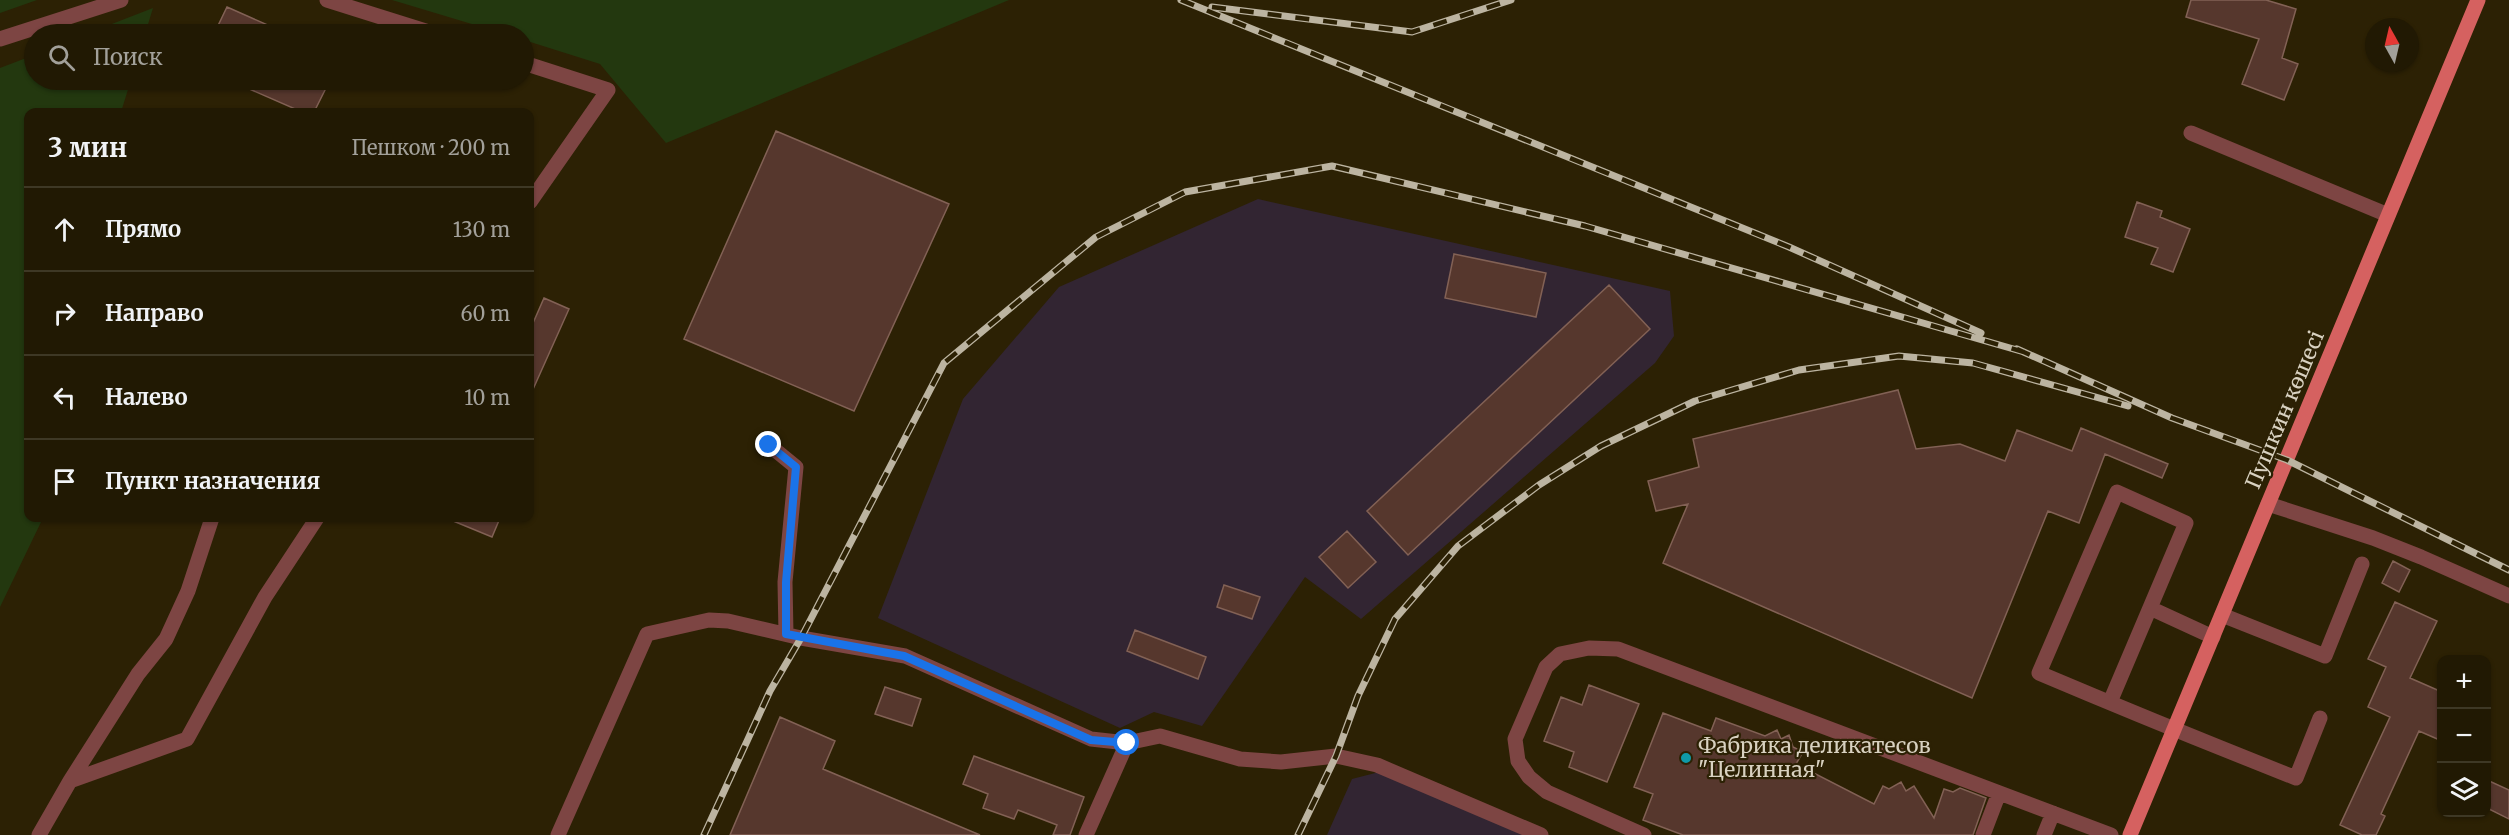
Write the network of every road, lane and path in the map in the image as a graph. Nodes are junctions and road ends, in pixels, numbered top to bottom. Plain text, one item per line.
1 (121, 0) edge
2 (327, 0) edge
3 (2478, 0) edge
4 (47, 24) edge
5 (403, 24) edge
6 (24, 31) edge
7 (0, 39) edge
8 (534, 66) edge
9 (2191, 134) dead end
10 (534, 196) edge
11 (2388, 215) junction
12 (769, 445) dead end
13 (2268, 504) junction
14 (211, 522) edge
15 (314, 522) edge
16 (2362, 564) dead end
17 (2509, 596) edge
18 (2150, 608) junction
19 (2222, 615) junction
20 (786, 634) junction
21 (2213, 637) junction
22 (2110, 702) junction
23 (2320, 718) dead end
24 (2174, 729) junction
25 (1127, 743) junction
26 (70, 781) junction
27 (1999, 793) junction
28 (2053, 813) junction
29 (39, 835) edge
30 (558, 835) edge
31 (1086, 835) edge
32 (1541, 835) edge
33 (1644, 835) edge
34 (1983, 835) edge
35 (2044, 835) edge
36 (2111, 835) edge
37 (2130, 835) edge

1 - 4 street
2 - 5 street
3 - 11 main road, Пушкин көшесі
6 - 7 street
8 - 10 street
9 - 11 street
11 - 13 main road, Пушкин көшесі
12 - 20 street
13 - 17 street
13 - 19 main road, Пушкин көшесі
14 - 26 street
15 - 26 street
16 - 19 street
18 - 21 street
18 - 22 street
18 - 22 street
19 - 21 main road, Пушкин көшесі
20 - 25 street
20 - 30 street
21 - 24 main road, Пушкин көшесі
22 - 24 street
23 - 24 street
24 - 37 main road, Пушкин көшесі
25 - 31 street
25 - 32 street
26 - 29 street
27 - 28 street
27 - 33 street
27 - 34 street
28 - 35 street
28 - 36 street

